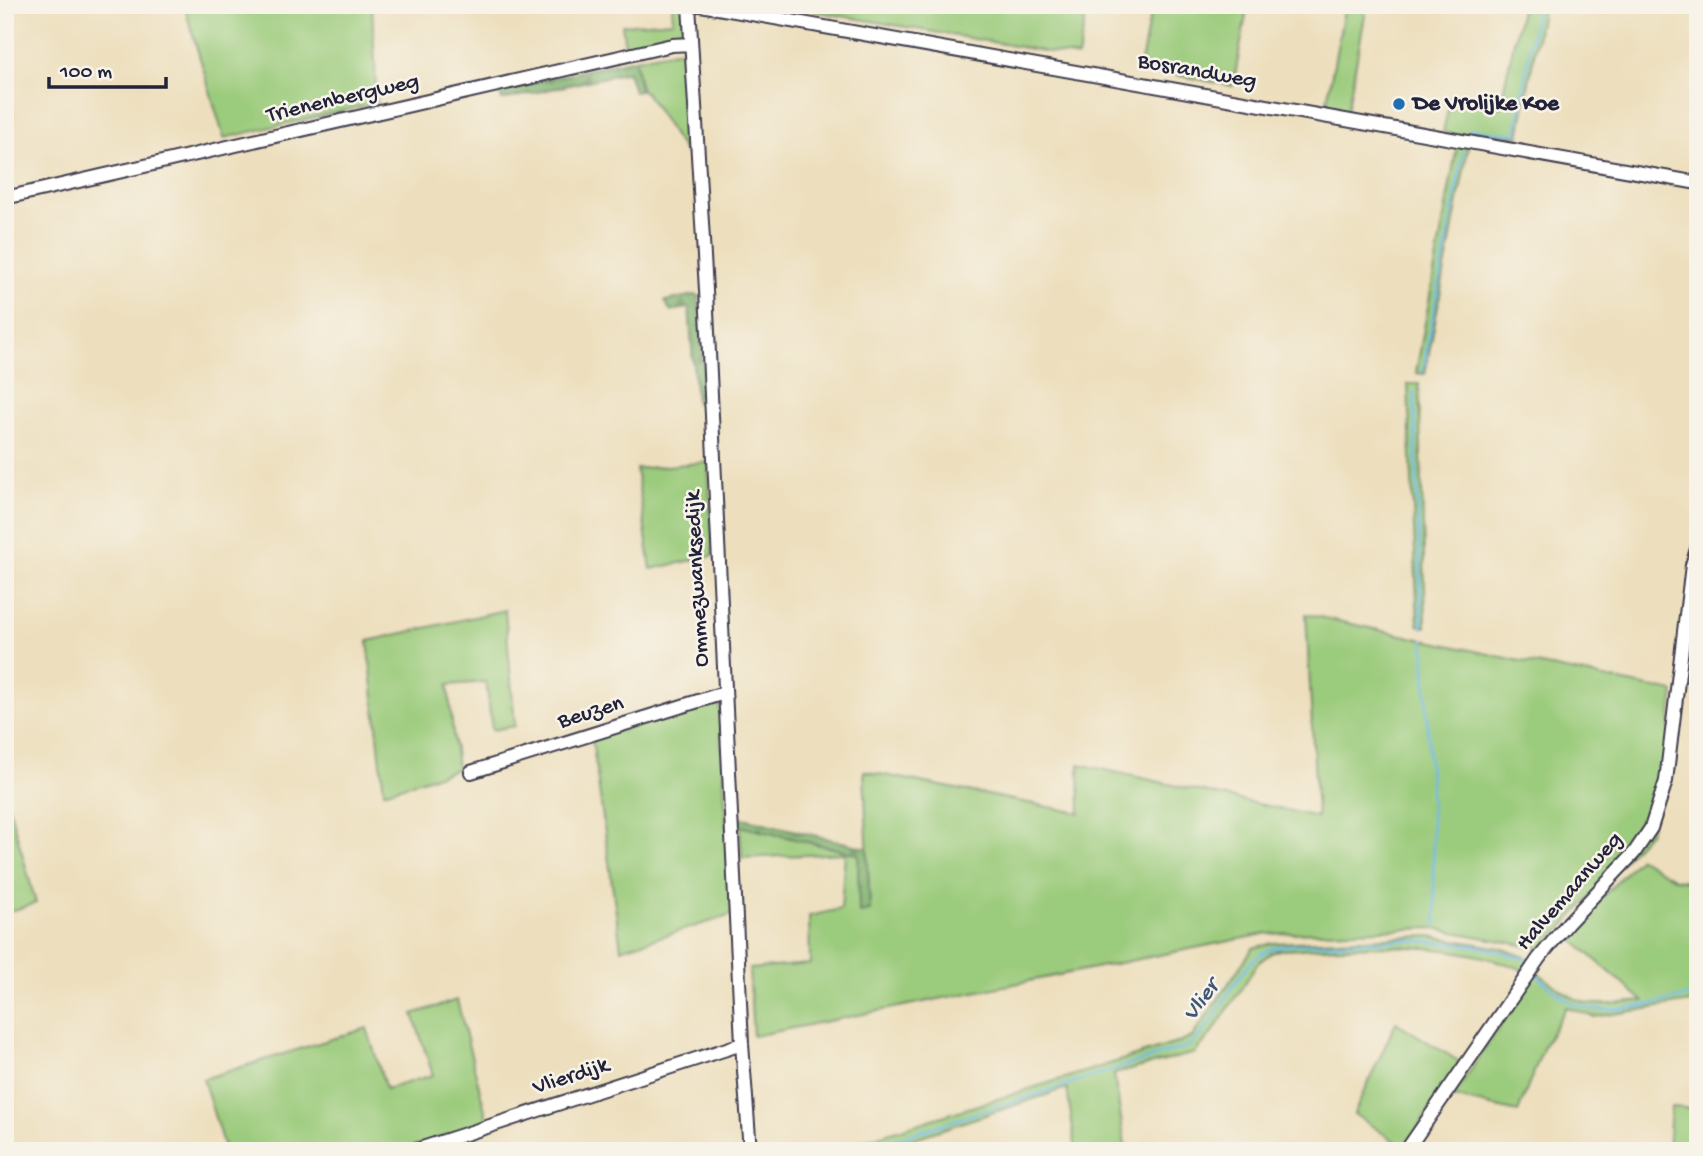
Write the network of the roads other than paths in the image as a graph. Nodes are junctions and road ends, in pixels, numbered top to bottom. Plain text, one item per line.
1 (689, 5) edge
2 (691, 44) junction
3 (1698, 183) edge
4 (5, 198) edge
5 (1698, 546) edge
6 (724, 693) junction
7 (471, 772) dead end
8 (742, 1044) junction
9 (413, 1151) edge
10 (750, 1151) edge
11 (1406, 1151) edge

1 - 2 street, Ommezwanksedijk
1 - 3 street, Bosrandweg
2 - 4 street, Trienenbergweg
2 - 6 street, Ommezwanksedijk
5 - 11 street, Halvemaanweg
6 - 7 street, Beuzen
6 - 8 street, Ommezwanksedijk
8 - 9 street, Vlierdijk
8 - 10 street, Ommezwanksedijk

